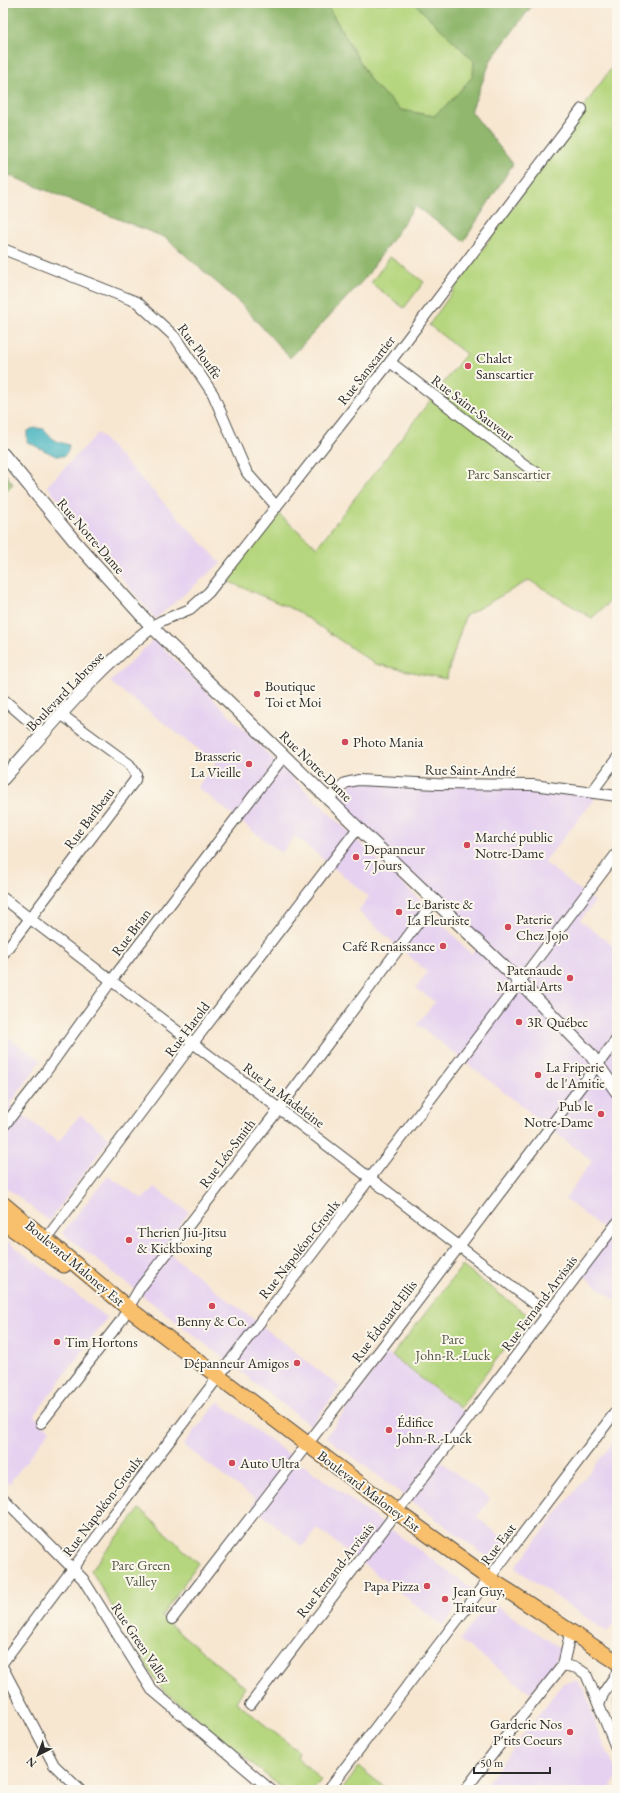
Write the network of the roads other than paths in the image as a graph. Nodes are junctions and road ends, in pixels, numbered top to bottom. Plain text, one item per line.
1 (582, 109) dead end
2 (3, 249) edge
3 (390, 362) junction
4 (3, 454) edge
5 (540, 475) dead end
6 (277, 507) junction
7 (152, 627) junction
8 (3, 699) edge
9 (62, 715) junction
10 (44, 734) junction
11 (284, 756) junction
12 (617, 758) edge
13 (3, 779) edge
14 (592, 792) junction
15 (617, 796) edge
16 (328, 799) junction
17 (358, 828) junction
18 (617, 853) edge
19 (3, 898) edge
20 (435, 900) junction
21 (30, 919) junction
22 (3, 954) edge
23 (111, 981) junction
24 (520, 982) junction
25 (617, 1039) edge
26 (193, 1043) junction
27 (598, 1063) junction
28 (617, 1092) edge
29 (279, 1109) junction
30 (3, 1127) edge
31 (371, 1179) junction
32 (3, 1204) edge
33 (3, 1222) edge
34 (617, 1223) edge
35 (43, 1243) junction
36 (459, 1246) junction
37 (128, 1308) junction
38 (548, 1314) junction
39 (218, 1377) junction
40 (617, 1410) edge
41 (42, 1423) dead end
42 (307, 1445) junction
43 (3, 1498) edge
44 (397, 1512) junction
45 (73, 1568) junction
46 (490, 1579) junction
47 (172, 1619) dead end
48 (568, 1631) junction
49 (3, 1662) edge
50 (617, 1662) edge
51 (563, 1666) junction
52 (3, 1668) edge
53 (617, 1673) edge
54 (250, 1705) dead end
55 (599, 1705) junction
56 (617, 1750) edge
57 (80, 1790) edge
58 (271, 1790) edge
59 (328, 1790) edge
60 (465, 1790) edge

1 - 3 street, Rue Sanscartier
2 - 6 street, Rue Plouffe
3 - 5 street, Rue Saint-Sauveur
3 - 6 street, Rue Sanscartier
4 - 7 street, Rue Notre-Dame
6 - 7 street, Rue Sanscartier
7 - 9 street, Boulevard Labrosse
7 - 11 street, Rue Notre-Dame
8 - 10 street
9 - 10 street, Boulevard Labrosse
9 - 21 street, Rue Baribeau
10 - 13 street, Boulevard Labrosse
11 - 16 street, Rue Notre-Dame
11 - 23 street, Rue Brian
12 - 14 street
14 - 15 street, Rue Saint-André
14 - 16 street, Rue Saint-André
16 - 17 street, Rue Notre-Dame
17 - 20 street, Rue Notre-Dame
17 - 26 street, Rue Harold
18 - 24 street, Rue Napoléon-Groulx
19 - 21 street, Rue La Madeleine
20 - 24 street, Rue Notre-Dame
20 - 29 street, Rue Léo-Smith
21 - 22 street, Rue Baribeau
21 - 23 street, Rue La Madeleine
23 - 26 street, Rue La Madeleine
23 - 30 street, Rue Brian
24 - 27 street, Rue Notre-Dame
24 - 31 street, Rue Napoléon-Groulx
25 - 27 street, Rue Édouard-Ellis
26 - 29 street, Rue La Madeleine
26 - 35 street, Rue Harold
27 - 28 street, Rue Notre-Dame
27 - 36 street, Rue Édouard-Ellis
29 - 31 street, Rue La Madeleine
29 - 37 street, Rue Léo-Smith
31 - 36 street, Rue La Madeleine
31 - 39 street, Rue Napoléon-Groulx
32 - 35 main road, Boulevard Maloney Est
33 - 35 main road, Boulevard Maloney Est
34 - 38 street, Rue Fernand-Arvisais
35 - 37 main road, Boulevard Maloney Est
36 - 38 street, Rue La Madeleine
36 - 42 street, Rue Édouard-Ellis
37 - 39 main road, Boulevard Maloney Est
37 - 41 street, Rue Léo-Smith
38 - 44 street, Rue Fernand-Arvisais
39 - 42 main road, Boulevard Maloney Est
39 - 45 street, Rue Napoléon-Groulx
40 - 46 street, Rue East
42 - 44 main road, Boulevard Maloney Est
42 - 47 street, Rue Édouard-Ellis
43 - 45 street, Rue Green Valley
44 - 46 main road, Boulevard Maloney Est
44 - 54 street, Rue Fernand-Arvisais
45 - 49 street, Rue Napoléon-Groulx
45 - 58 street, Rue Green Valley
46 - 48 main road, Boulevard Maloney Est
46 - 59 street, Rue East
48 - 50 main road, Boulevard Maloney Est
48 - 51 street
51 - 55 street
51 - 60 street
52 - 57 street
53 - 55 street
55 - 56 street

